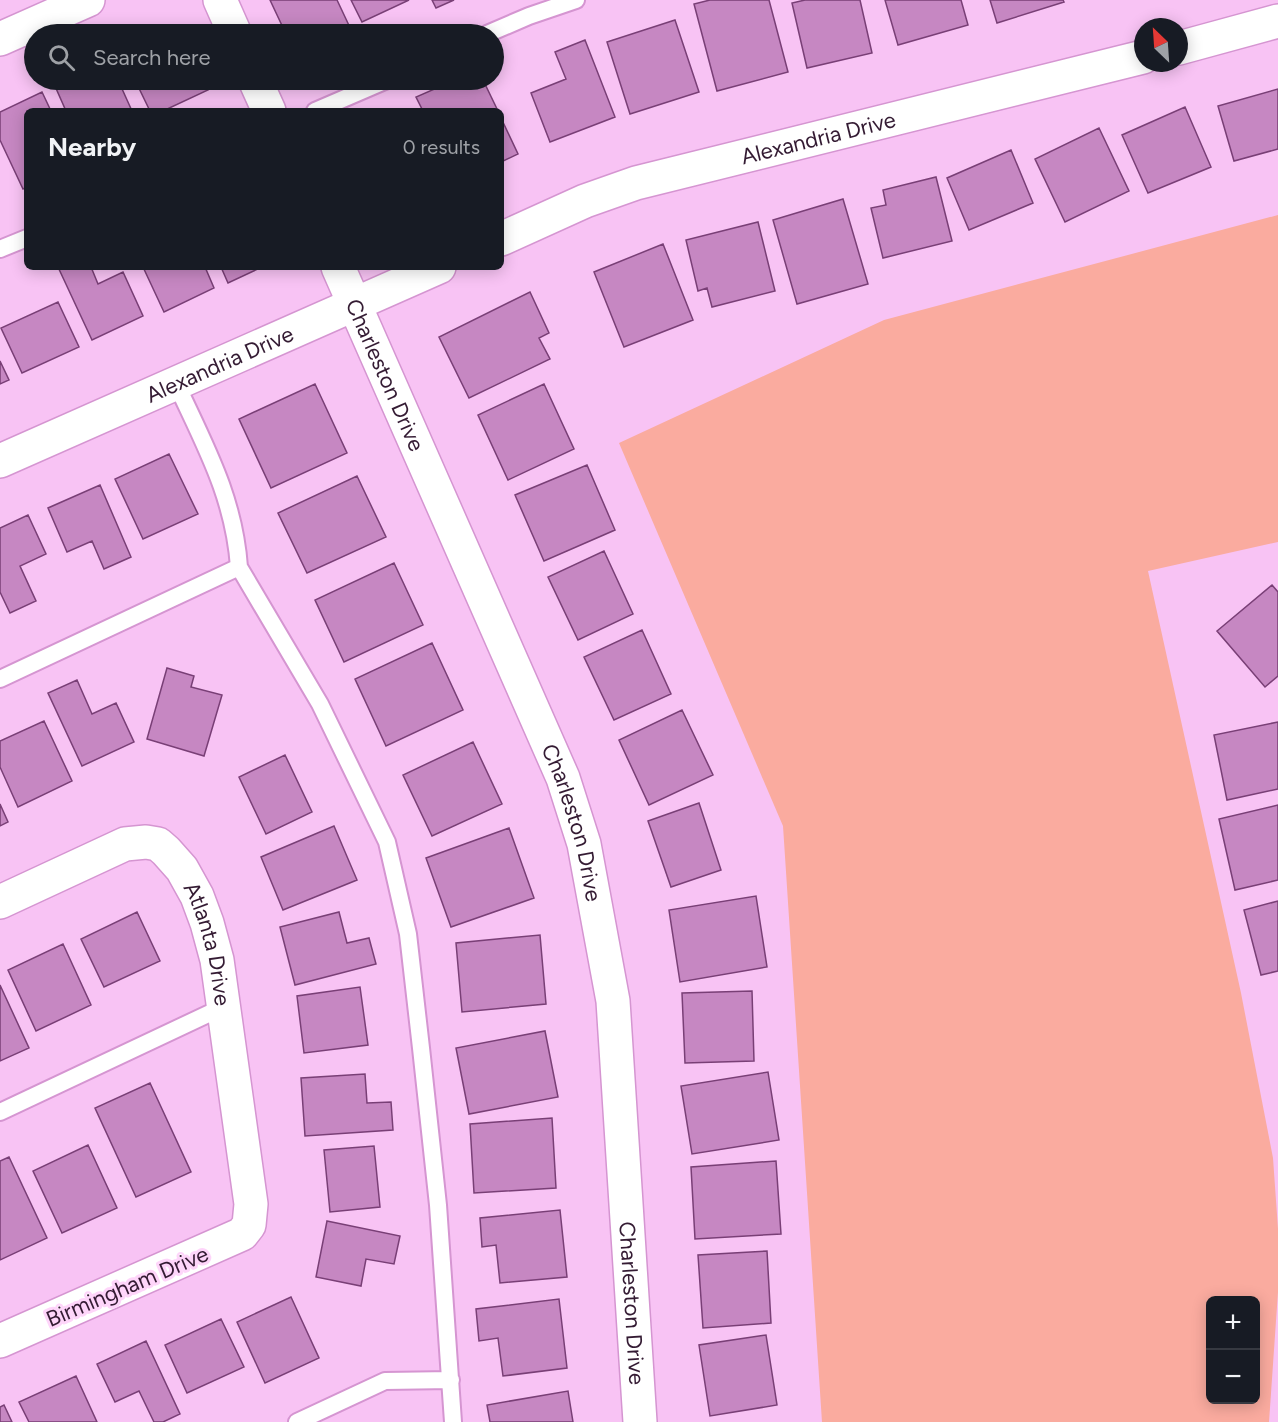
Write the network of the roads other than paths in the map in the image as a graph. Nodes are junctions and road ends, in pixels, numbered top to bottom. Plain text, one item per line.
1 (88, 0) edge
2 (220, 0) edge
3 (576, 0) edge
4 (1278, 21) edge
5 (34, 24) edge
6 (231, 24) edge
7 (504, 27) edge
8 (24, 28) edge
9 (0, 39) edge
10 (1188, 46) edge
11 (1134, 59) edge
12 (260, 90) edge
13 (364, 90) edge
14 (268, 108) edge
15 (322, 108) edge
16 (504, 238) edge
17 (24, 239) edge
18 (0, 249) edge
19 (339, 270) edge
20 (432, 270) edge
21 (355, 305) junction
22 (176, 383) junction
23 (0, 461) edge
24 (239, 567) junction
25 (0, 680) edge
26 (0, 902) edge
27 (223, 1007) junction
28 (0, 1112) edge
29 (249, 1225) joint
30 (0, 1341) edge
31 (451, 1380) junction
32 (297, 1422) edge
33 (453, 1422) edge
34 (640, 1422) edge

1 - 5 street
2 - 6 street
3 - 7 lane
4 - 10 street
8 - 9 street
11 - 16 street, Alexandria Drive
12 - 14 street
13 - 15 lane
17 - 18 lane
19 - 21 street, Charleston Drive
20 - 21 street, Alexandria Drive
21 - 22 street, Alexandria Drive
21 - 34 street, Charleston Drive
22 - 23 street, Alexandria Drive
22 - 24 lane
24 - 25 lane
24 - 31 lane
26 - 27 street, Atlanta Drive
27 - 28 lane
27 - 29 street, Atlanta Drive
29 - 30 street, Birmingham Drive
31 - 32 lane
31 - 33 lane

